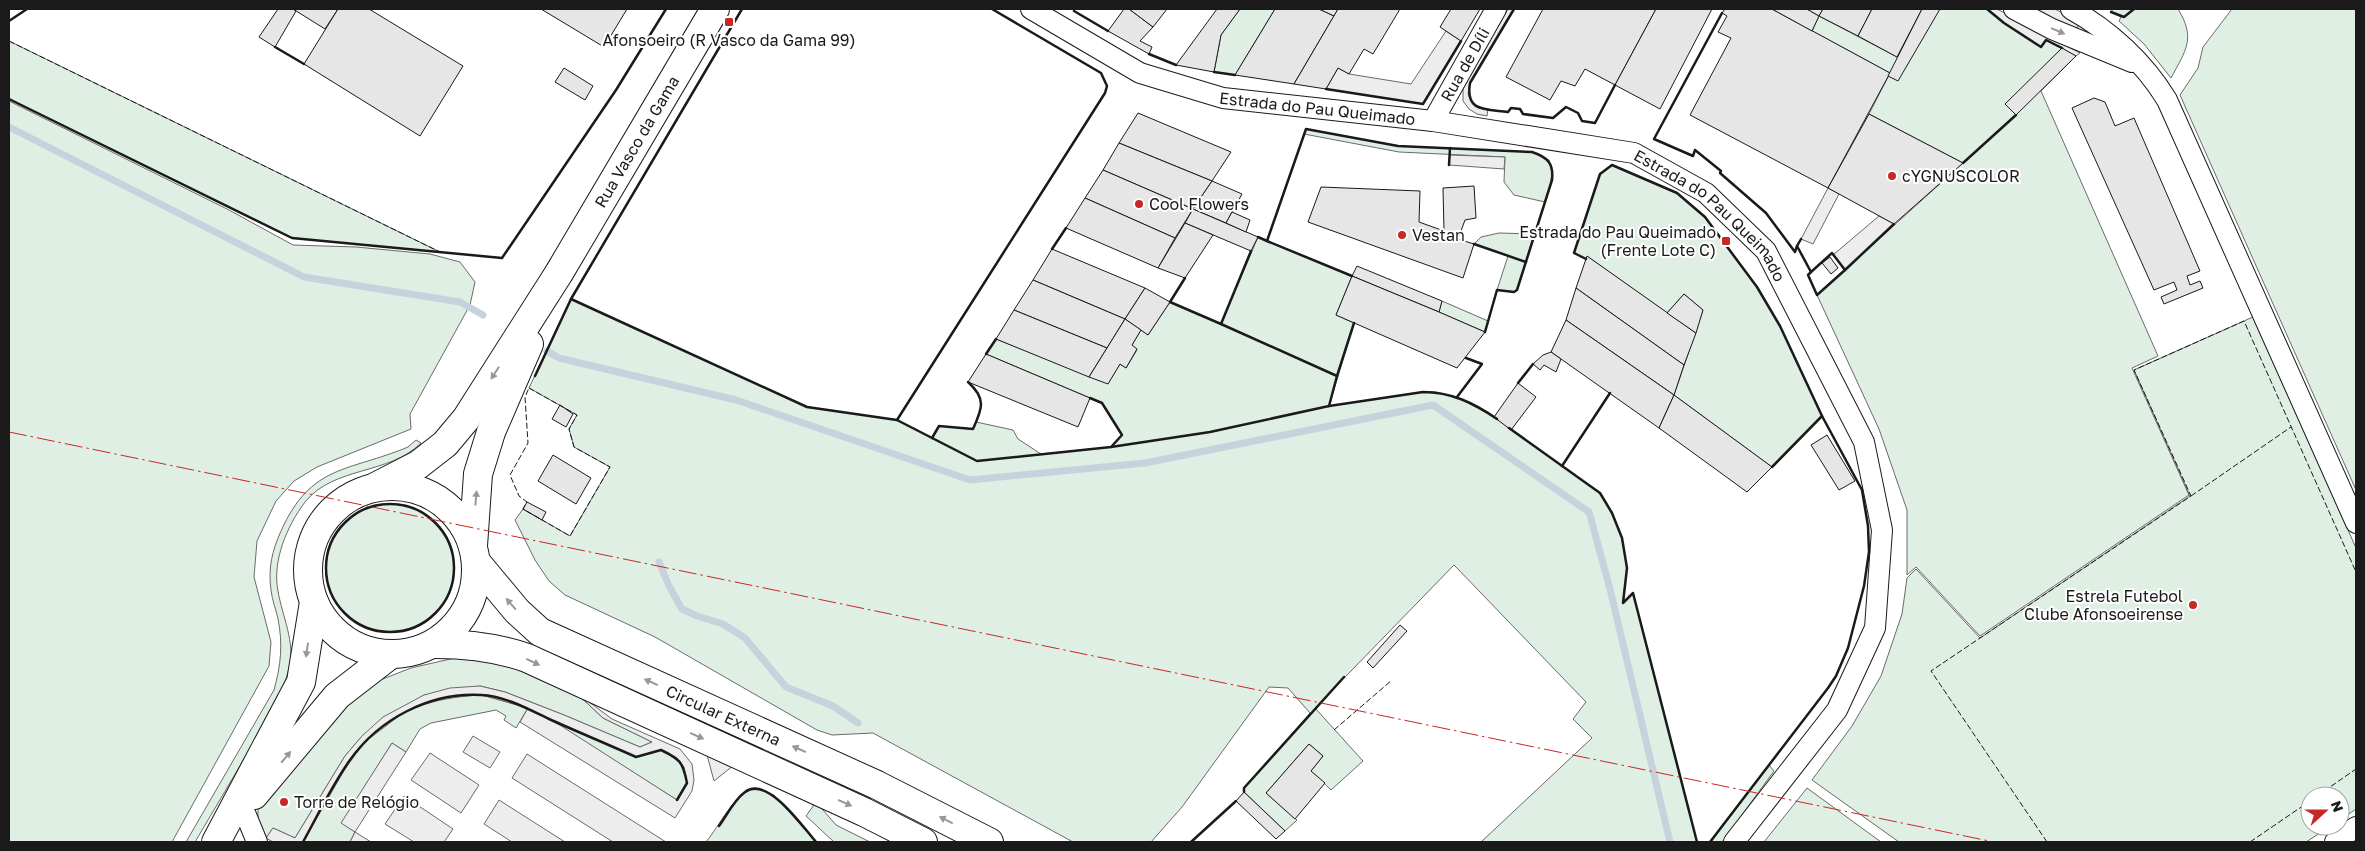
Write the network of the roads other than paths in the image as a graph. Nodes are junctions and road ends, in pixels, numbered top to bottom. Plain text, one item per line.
1 (715, 9) edge
2 (1031, 9) edge
3 (1496, 9) edge
4 (2014, 9) edge
5 (2071, 9) edge
6 (2140, 65) junction
7 (1434, 121) junction
8 (559, 273) junction
9 (375, 487) junction
10 (2356, 523) edge
11 (475, 555) junction
12 (314, 602) junction
13 (434, 644) junction
14 (390, 656) junction
15 (243, 808) junction
16 (2356, 827) edge
17 (218, 839) edge
18 (257, 842) edge
19 (923, 842) edge
20 (989, 842) edge
21 (1734, 842) edge
22 (2335, 842) edge

1 - 8 main road, Rua Vasco da Gama
2 - 7 street, Estrada do Pau Queimado
3 - 7 street, Rua de Díli
4 -> 6 street
5 - 6 street
6 - 10 street
7 - 21 street, Estrada do Pau Queimado
8 -> 9 main road, Rua Vasco da Gama
11 -> 8 main road, Rua Vasco da Gama
9 - 11 main road
9 - 12 main road
11 - 13 main road
20 -> 11 main road, Circular Externa
12 - 14 main road
12 -> 17 main road
13 - 14 main road
13 -> 19 main road, Circular Externa
15 -> 14 main road
15 - 17 main road
15 - 18 street
16 - 22 street

